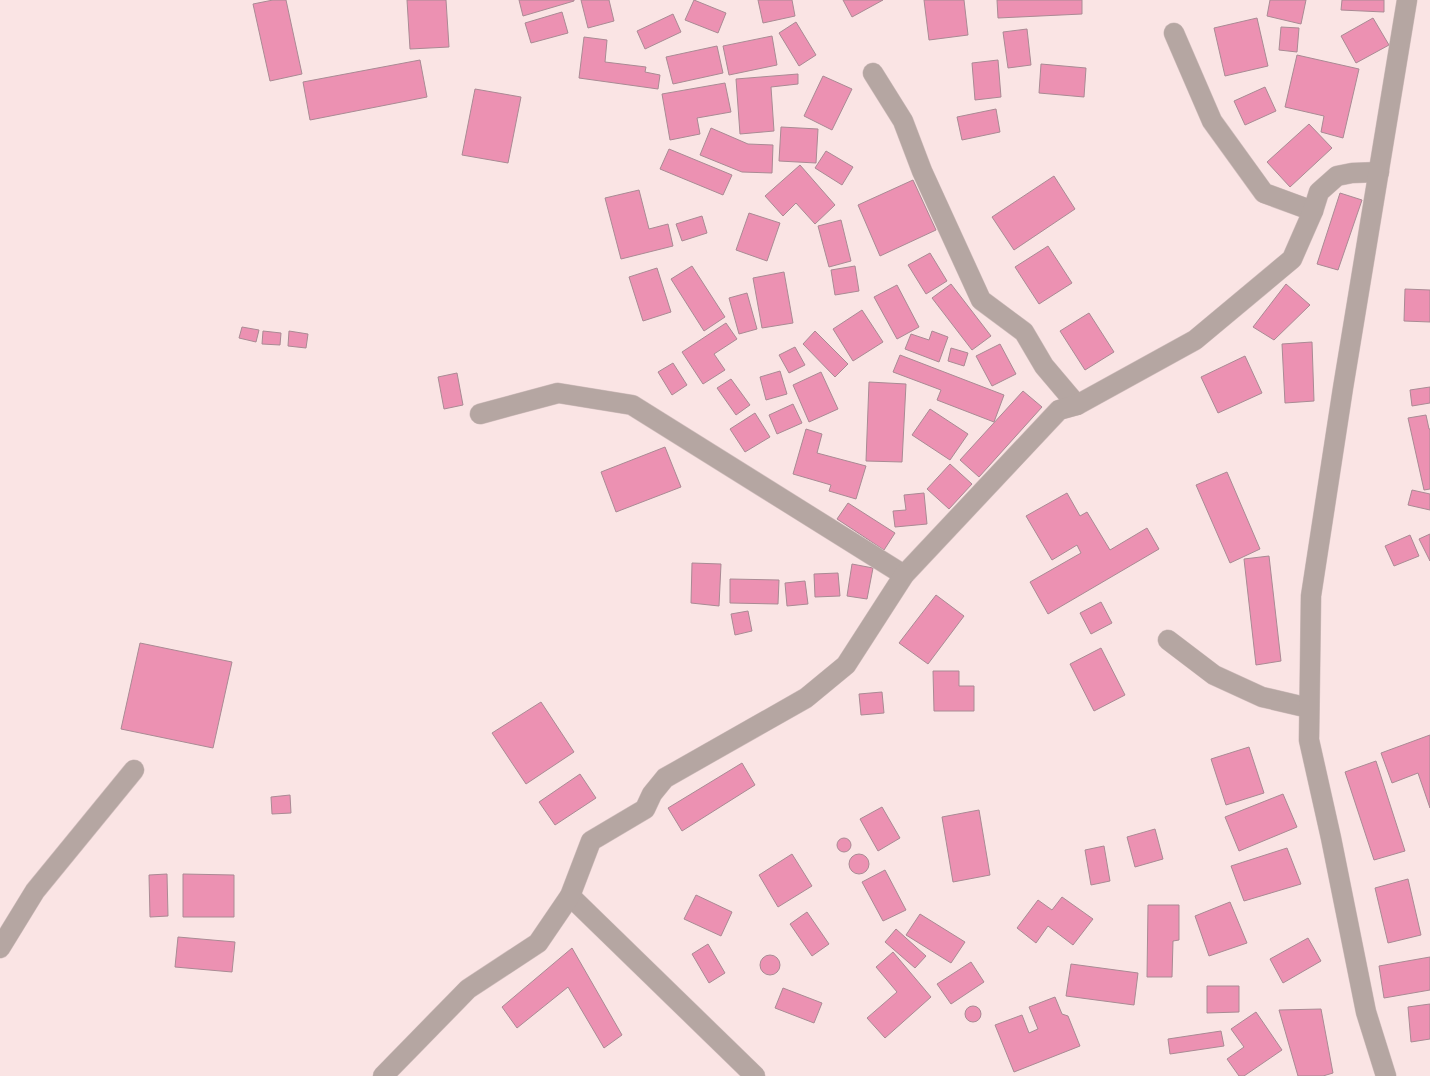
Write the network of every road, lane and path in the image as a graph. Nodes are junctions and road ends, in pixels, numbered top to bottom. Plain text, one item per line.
1 (1407, 0) edge
2 (1174, 33) dead end
3 (873, 73) dead end
4 (1379, 172) junction
5 (1313, 211) junction
6 (1078, 405) junction
7 (480, 414) dead end
8 (904, 575) junction
9 (1168, 640) dead end
10 (1309, 708) junction
11 (134, 770) dead end
12 (570, 896) junction
13 (0, 948) edge
14 (383, 1076) edge
15 (755, 1076) edge
16 (1386, 1076) edge

1 - 4 street
2 - 5 street
3 - 6 street
4 - 5 street
4 - 10 street
5 - 6 street
6 - 8 street
7 - 8 street
8 - 12 street
9 - 10 street
10 - 16 street
11 - 13 street
12 - 14 street
12 - 15 street

